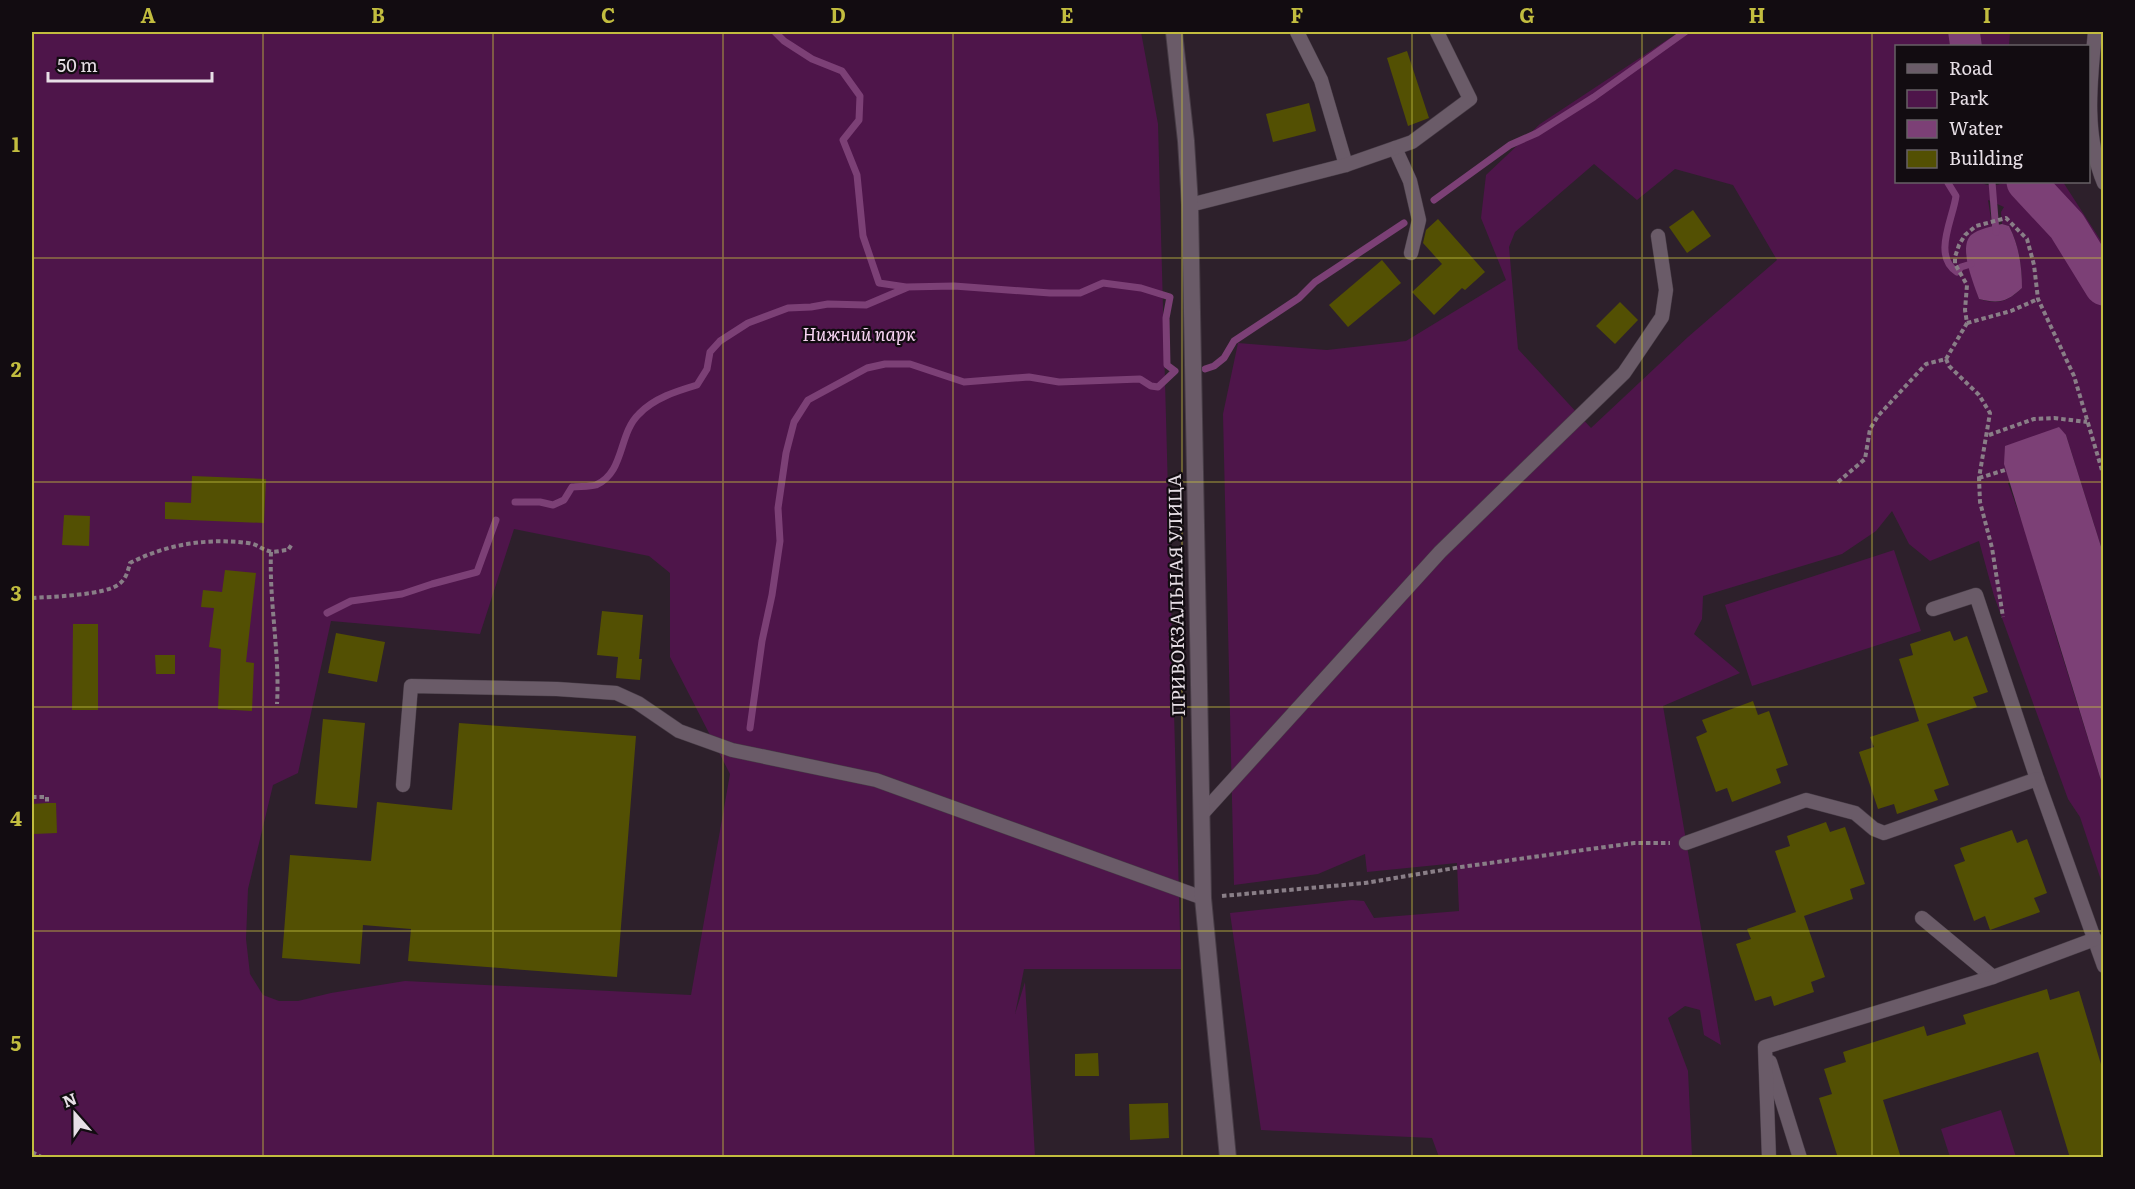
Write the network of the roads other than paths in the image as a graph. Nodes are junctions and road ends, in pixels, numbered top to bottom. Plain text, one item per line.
1 (1174, 32) edge
2 (1298, 32) edge
3 (1437, 32) edge
4 (2095, 32) edge
5 (1395, 148) junction
6 (1346, 165) junction
7 (2103, 183) edge
8 (1190, 205) junction
9 (1658, 236) dead end
10 (1411, 253) dead end
11 (1933, 609) dead end
12 (2037, 779) junction
13 (403, 785) dead end
14 (1201, 815) junction
15 (1686, 843) road end
16 (1203, 898) junction
17 (1922, 918) dead end
18 (2095, 939) junction
19 (2103, 966) edge
20 (1994, 977) junction
21 (1765, 1047) junction
22 (1227, 1158) edge
23 (1769, 1158) edge
24 (1800, 1158) edge

1 - 8 street, ПРИВОКЗАЛЬНАЯ УЛИЦА
2 - 6 lane
3 - 5 lane
4 - 7 lane
5 - 6 lane
5 - 10 lane
6 - 8 lane
8 - 14 street, ПРИВОКЗАЛЬНАЯ УЛИЦА
9 - 14 lane
11 - 12 lane
12 - 15 lane
12 - 18 lane
13 - 16 lane
14 - 16 street, ПРИВОКЗАЛЬНАЯ УЛИЦА
16 - 22 street, ПРИВОКЗАЛЬНАЯ УЛИЦА
17 - 20 lane
18 - 19 lane
18 - 20 lane
20 - 21 lane
21 - 23 lane
21 - 24 lane

